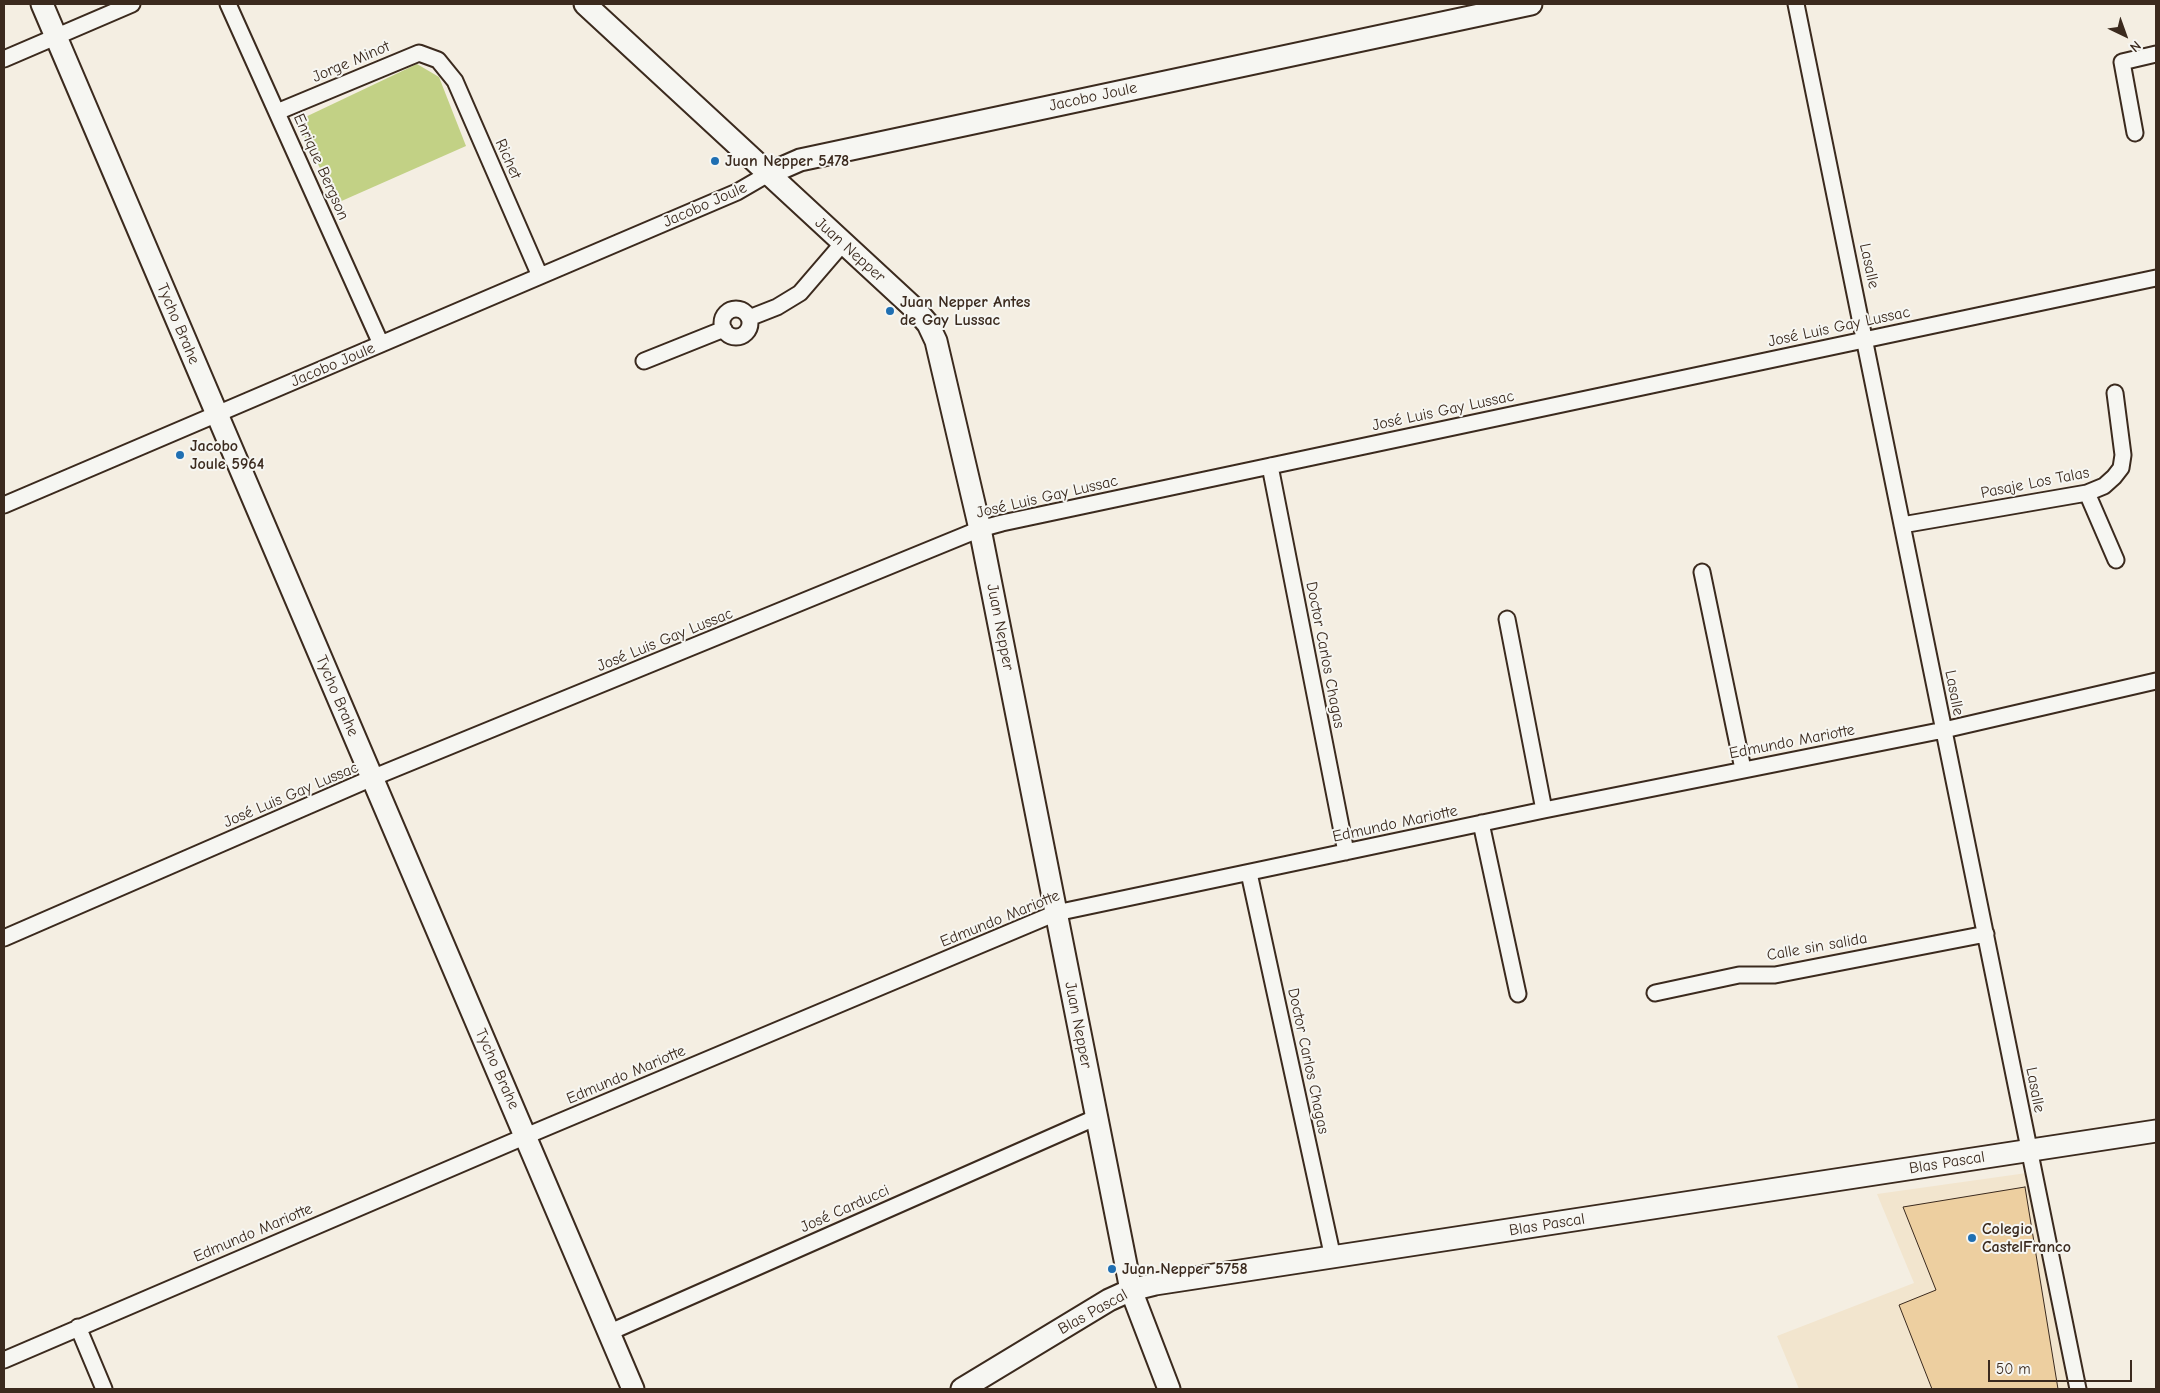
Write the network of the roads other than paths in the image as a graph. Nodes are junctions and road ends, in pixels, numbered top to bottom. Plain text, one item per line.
1 (42, 4) edge
2 (132, 4) edge
3 (228, 4) edge
4 (585, 4) edge
5 (1531, 4) edge
6 (1796, 4) edge
7 (56, 36) junction
8 (2156, 54) edge
9 (4, 59) edge
10 (438, 60) joint
11 (278, 112) junction
12 (2136, 132) dead end
13 (768, 174) junction
14 (843, 243) junction
15 (540, 276) junction
16 (2156, 278) edge
17 (1866, 339) junction
18 (381, 344) junction
19 (644, 361) dead end
20 (2115, 393) dead end
21 (216, 414) junction
22 (1270, 466) junction
23 (2087, 493) junction
24 (4, 505) edge
25 (1902, 525) junction
26 (980, 529) junction
27 (2116, 560) dead end
28 (1702, 572) dead end
29 (1507, 619) dead end
30 (2156, 681) edge
31 (1944, 730) junction
32 (1743, 769) junction
33 (372, 778) junction
34 (1544, 810) junction
35 (1481, 823) junction
36 (1346, 852) junction
37 (1249, 872) junction
38 (1056, 912) junction
39 (1986, 934) junction
40 (4, 938) edge
41 (1655, 993) dead end
42 (1518, 994) dead end
43 (1097, 1117) junction
44 (2156, 1131) edge
45 (526, 1136) junction
46 (2029, 1151) junction
47 (1333, 1258) junction
48 (1131, 1290) junction
49 (78, 1327) junction
50 (608, 1333) junction
51 (4, 1360) edge
52 (104, 1389) edge
53 (633, 1389) edge
54 (962, 1389) edge
55 (1169, 1389) edge
56 (2078, 1389) edge

1 - 7 main road, Tycho Brahe
2 - 7 street
3 - 11 street, Enrique Bergson
4 - 13 main road, Juan Nepper
5 - 13 main road, Jacobo Joule
6 - 17 street, Lasalle
7 - 9 street
7 - 21 main road, Tycho Brahe
8 - 12 street
10 - 11 street, Jorge Minot
10 - 15 street, Richet
11 - 18 street, Enrique Bergson
13 - 14 main road, Juan Nepper
13 - 15 street, Jacobo Joule
14 - 19 street
14 - 26 main road, Juan Nepper
15 - 18 street, Jacobo Joule
16 - 17 street, José Luis Gay Lussac
17 - 22 street, José Luis Gay Lussac
17 - 25 street, Lasalle
18 - 21 street, Jacobo Joule
20 - 23 street, Pasaje Los Talas
21 - 24 street, Jacobo Joule
21 - 33 main road, Tycho Brahe
22 - 26 street, José Luis Gay Lussac
22 - 36 street, Doctor Carlos Chagas
23 - 25 street, Pasaje Los Talas
23 - 27 street
25 - 31 street, Lasalle
26 - 33 street, José Luis Gay Lussac
26 - 38 main road, Juan Nepper
28 - 32 street
29 - 34 street
30 - 31 street, Edmundo Mariotte
31 - 32 street, Edmundo Mariotte
31 - 39 street, Lasalle
32 - 34 street, Edmundo Mariotte
33 - 40 street, José Luis Gay Lussac
33 - 45 main road, Tycho Brahe
34 - 35 street, Edmundo Mariotte
35 - 36 street, Edmundo Mariotte
35 - 42 street
36 - 37 street, Edmundo Mariotte
37 - 38 street, Edmundo Mariotte
37 - 47 street, Doctor Carlos Chagas
38 - 43 main road, Juan Nepper
38 - 45 street, Edmundo Mariotte
39 - 41 street, Calle sin salida
39 - 46 street, Lasalle
43 - 48 main road, Juan Nepper
43 - 50 street, José Carducci
44 - 46 main road, Blas Pascal
45 - 49 street, Edmundo Mariotte
45 - 50 main road, Tycho Brahe
46 - 47 main road, Blas Pascal
46 - 56 street, Lasalle
47 - 48 main road, Blas Pascal
48 - 54 main road, Blas Pascal
48 - 55 main road, Juan Nepper
49 - 51 street, Edmundo Mariotte
49 - 52 street
50 - 53 main road, Tycho Brahe

